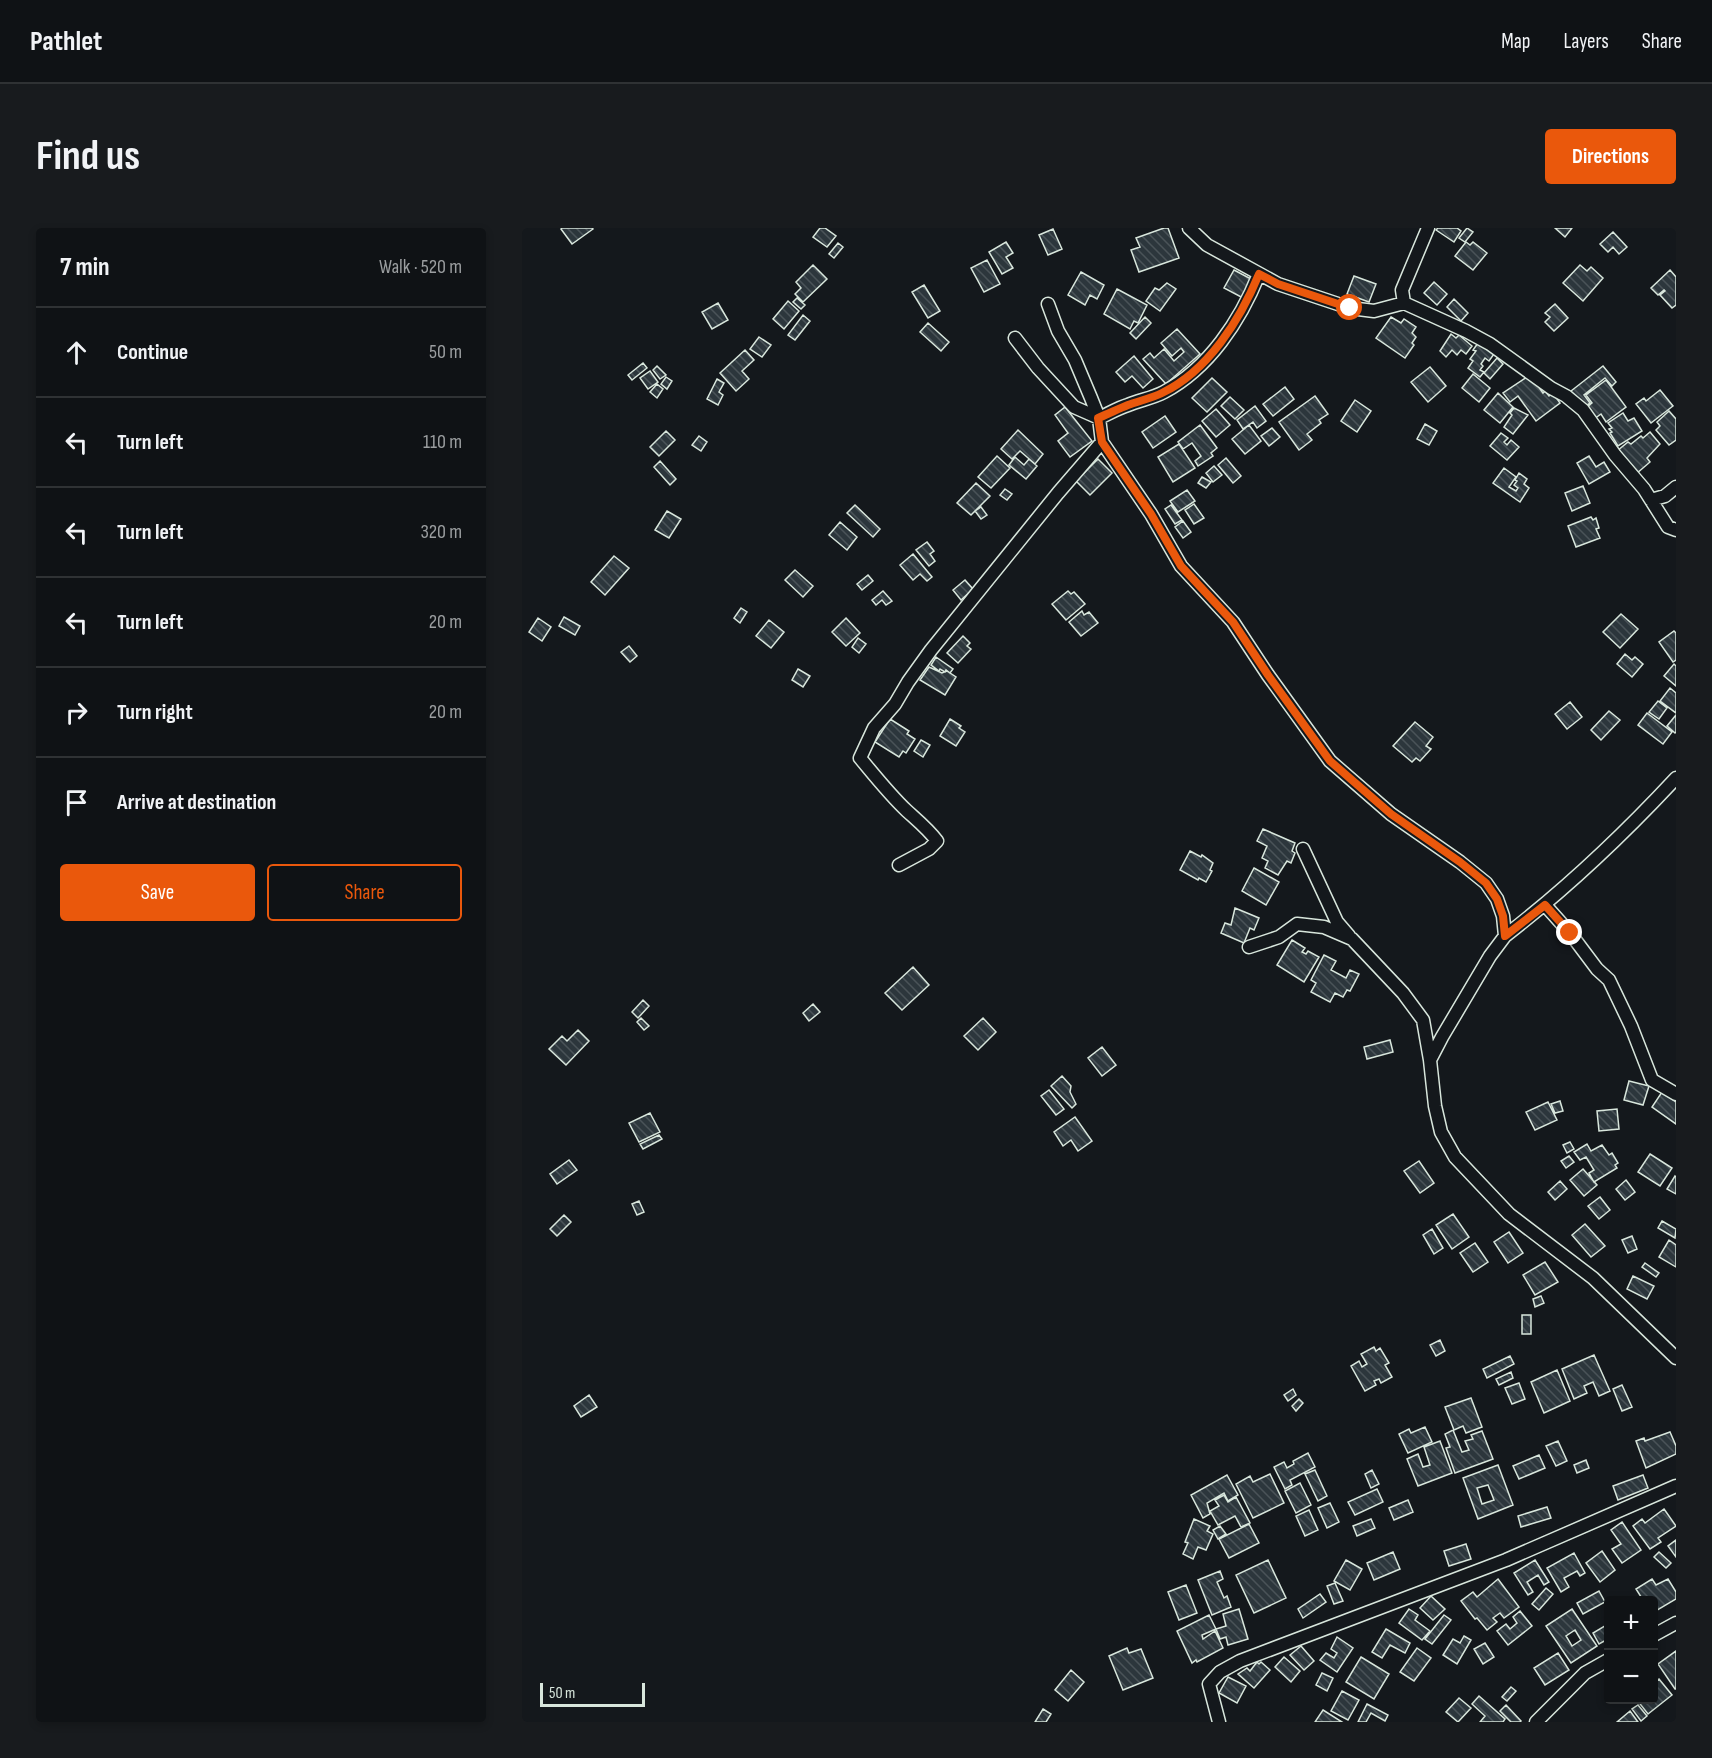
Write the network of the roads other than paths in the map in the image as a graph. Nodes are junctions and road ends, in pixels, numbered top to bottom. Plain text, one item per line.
1 (1189, 228) edge
2 (1428, 228) edge
3 (1259, 274) junction
4 (1404, 303) junction
5 (1048, 304) dead end
6 (1015, 338) dead end
7 (1098, 418) junction
8 (1102, 442) junction
9 (1676, 487) edge
10 (1651, 500) junction
11 (1676, 530) edge
12 (1676, 778) edge
13 (1303, 849) dead end
14 (899, 865) dead end
15 (1545, 905) junction
16 (1505, 936) junction
17 (1352, 939) junction
18 (1249, 947) dead end
19 (1430, 1060) junction
20 (1676, 1094) edge
21 (1676, 1358) edge
22 (1676, 1486) edge
23 (1676, 1623) edge
24 (1658, 1632) edge
25 (1604, 1662) edge
26 (1219, 1722) edge
27 (1536, 1722) edge

1 - 3 street
2 - 4 street
3 - 4 street
3 - 7 street
4 - 10 street
5 - 7 street
6 - 7 street
7 - 8 street
8 - 14 street
8 - 16 street
9 - 10 street
10 - 11 street
12 - 15 street
13 - 17 street
15 - 16 street
15 - 20 street
16 - 19 street
17 - 18 street
17 - 19 street
19 - 21 street
22 - 26 street
23 - 24 street
25 - 27 street

